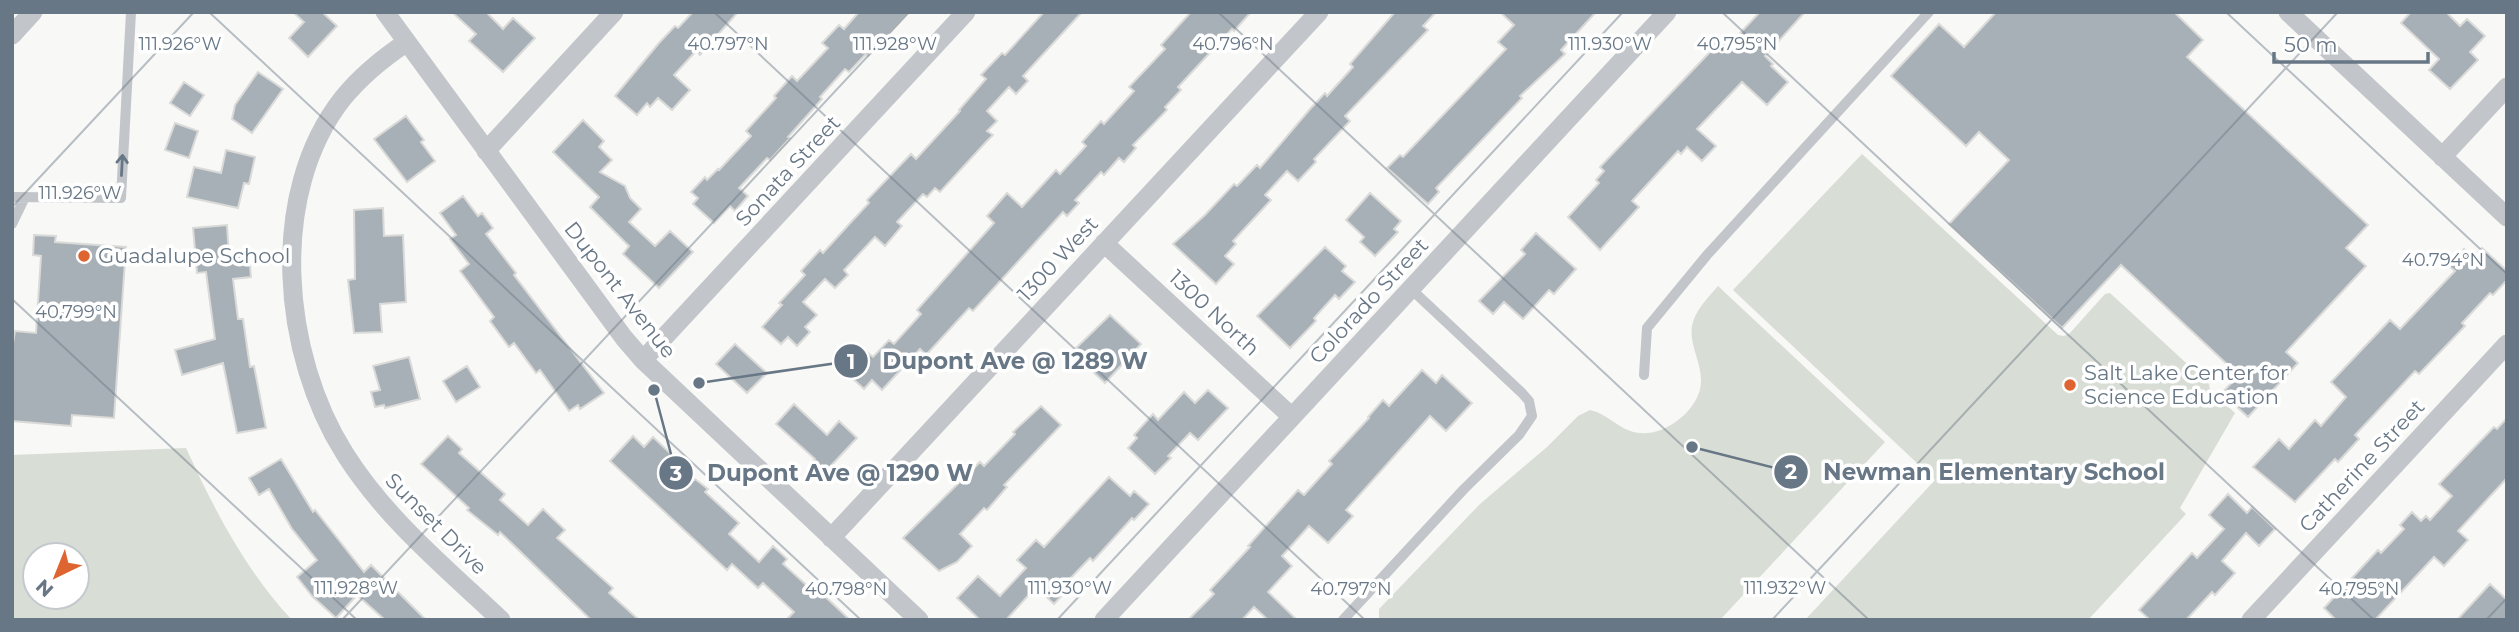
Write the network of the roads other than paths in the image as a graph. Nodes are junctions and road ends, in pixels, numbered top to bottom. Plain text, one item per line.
1 (33, 12) edge
2 (131, 12) edge
3 (385, 12) edge
4 (614, 12) edge
5 (966, 12) edge
6 (1319, 12) edge
7 (1667, 12) edge
8 (1929, 12) edge
9 (2288, 12) edge
10 (12, 34) edge
11 (407, 42) junction
12 (2507, 87) edge
13 (486, 150) junction
14 (2442, 157) junction
15 (12, 197) edge
16 (24, 199) junction
17 (2507, 217) edge
18 (12, 224) edge
19 (1104, 243) junction
20 (1411, 289) junction
21 (2507, 344) edge
22 (643, 360) junction
23 (1644, 375) dead end
24 (1292, 417) junction
25 (831, 538) junction
26 (502, 620) edge
27 (919, 620) edge
28 (1104, 620) edge
29 (1343, 620) edge
30 (2251, 620) edge

1 - 10 street
16 -> 2 lane
3 - 11 street, Dupont Avenue
4 - 13 street
5 - 22 street, Sonata Street
6 - 19 street, 1300 West
7 - 20 street, Colorado Street
8 - 23 lane
9 - 14 street
11 - 13 street, Dupont Avenue
11 - 26 street, Sunset Drive
12 - 14 street
13 - 22 street, Dupont Avenue
14 - 17 street
15 - 16 lane
16 - 18 lane
19 - 24 street, 1300 North
19 - 25 street, 1300 West
20 - 24 street, Colorado Street
20 - 29 lane
21 - 30 street, Catherine Street
22 - 25 street, Dupont Avenue
24 - 28 street, Colorado Street
25 - 27 street, Dupont Avenue

